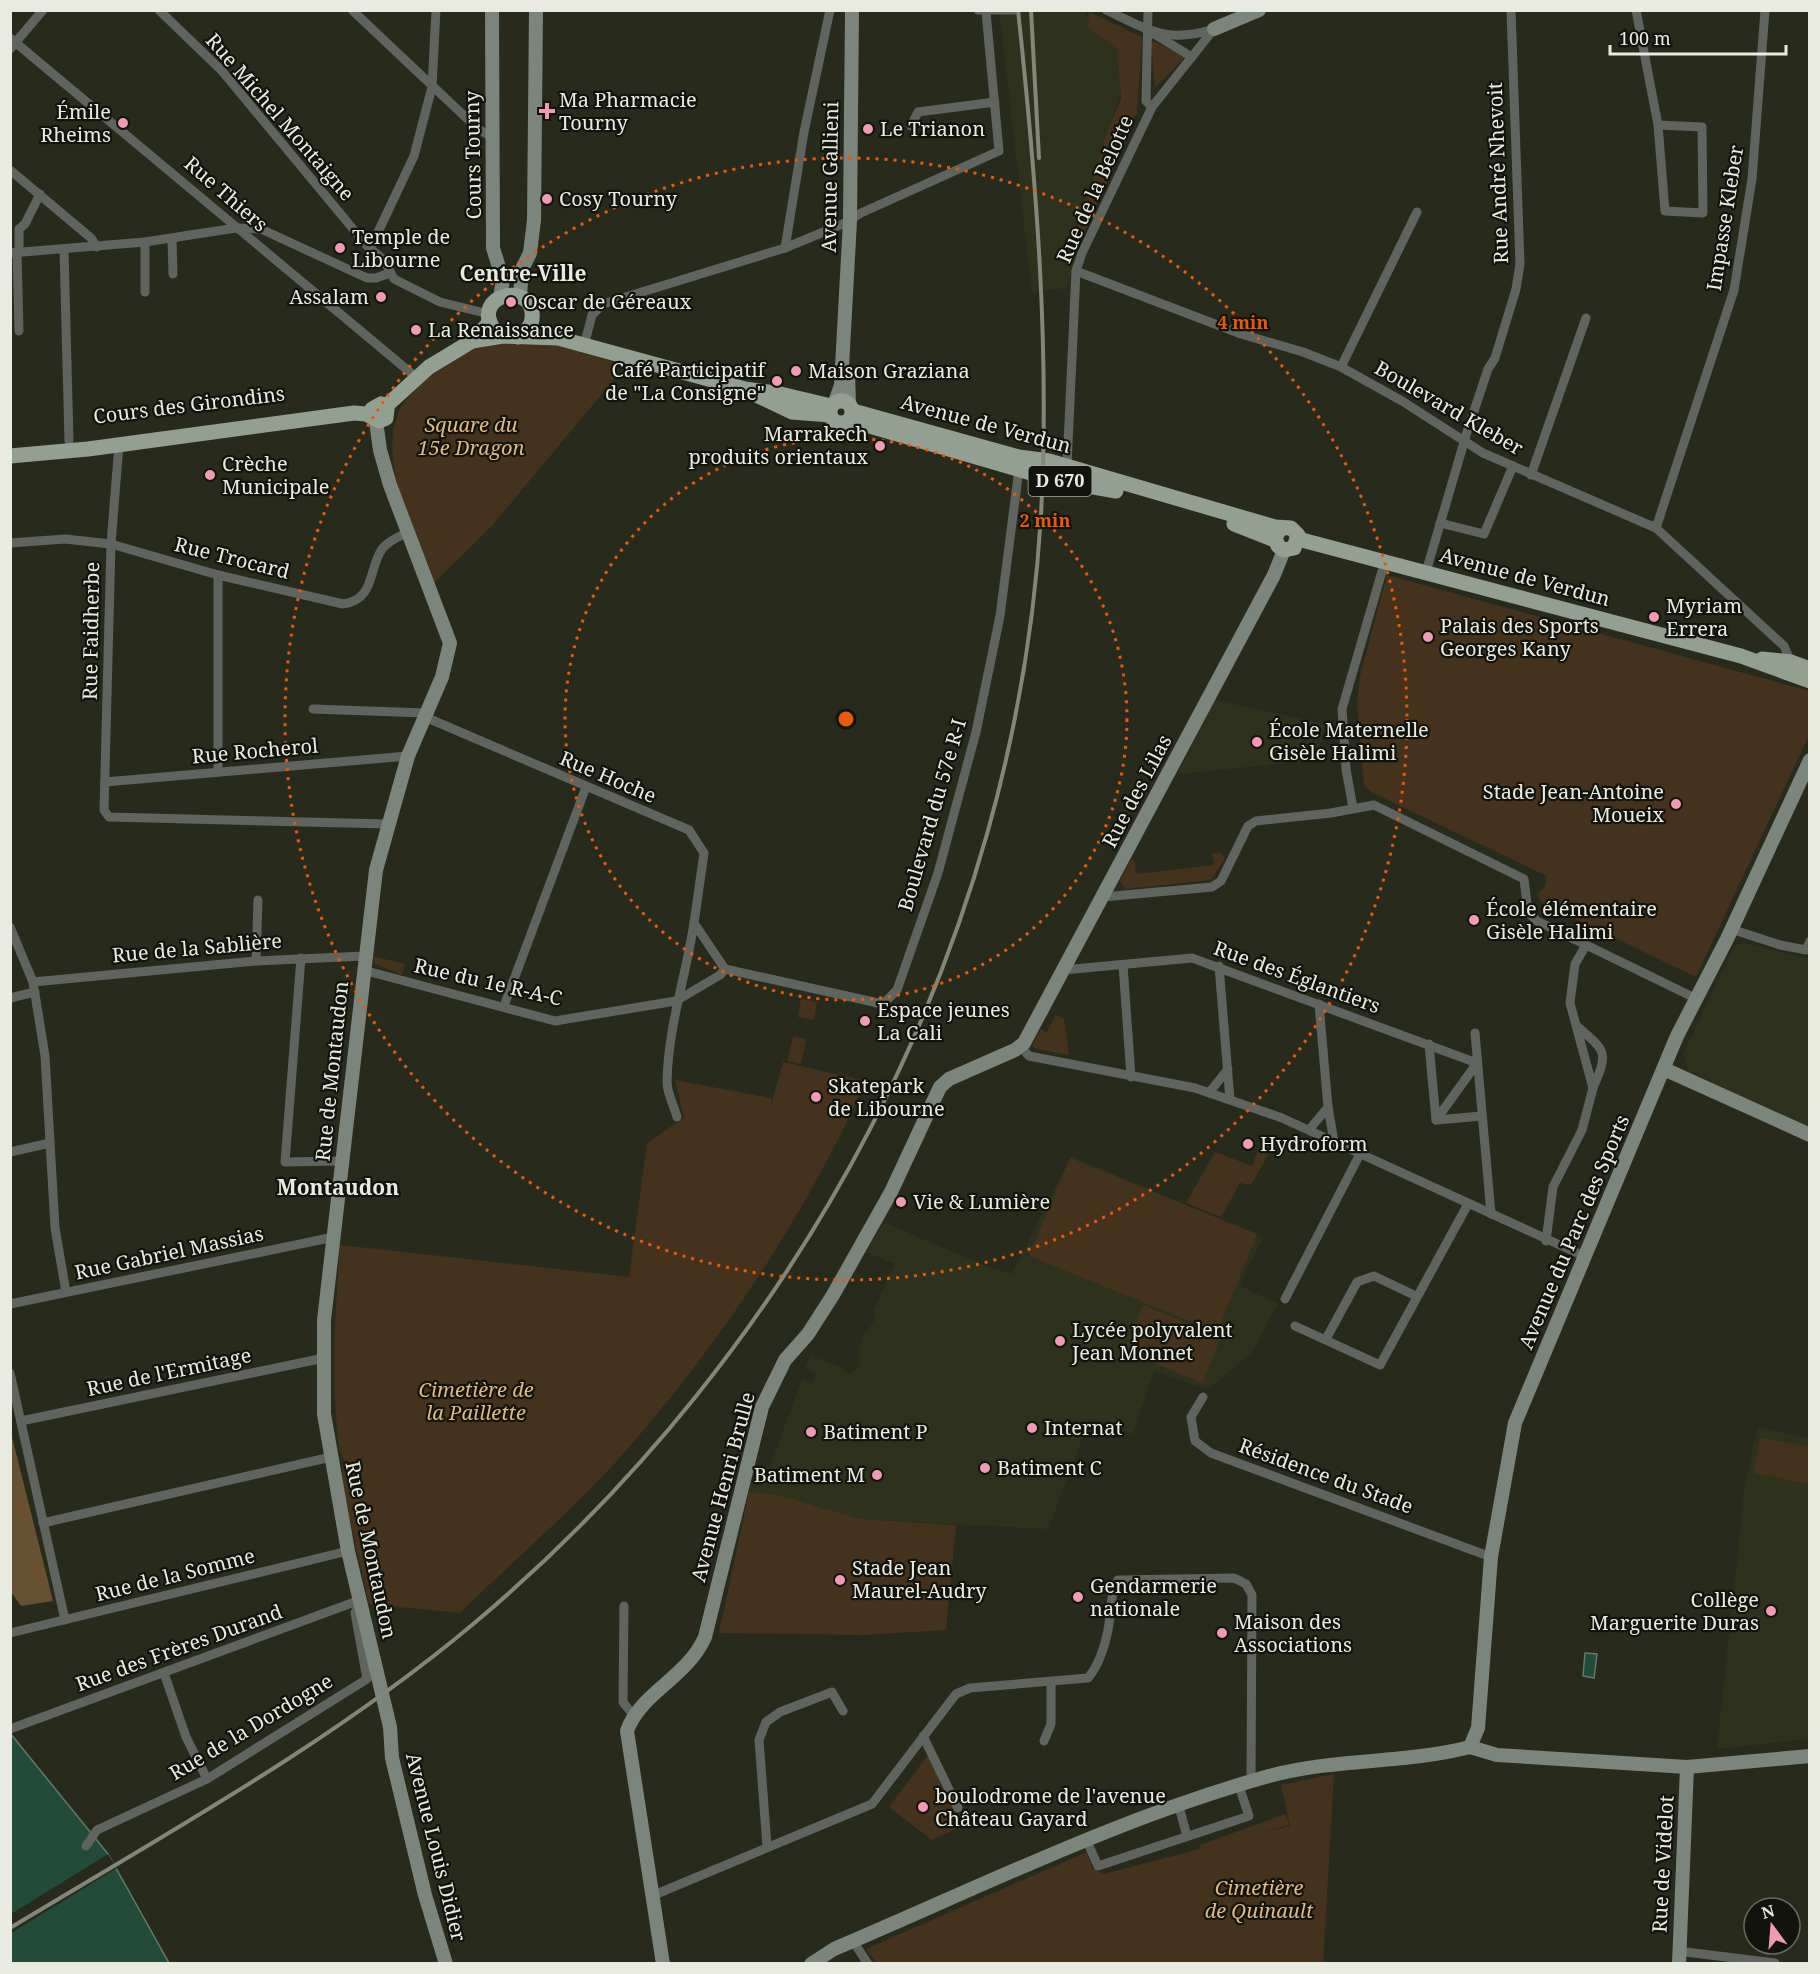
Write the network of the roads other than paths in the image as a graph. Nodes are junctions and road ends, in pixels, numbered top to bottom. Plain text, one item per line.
1 (43, 10) edge
2 (159, 10) edge
3 (352, 10) edge
4 (436, 10) edge
5 (492, 10) edge
6 (536, 10) edge
7 (830, 10) edge
8 (852, 10) edge
9 (1014, 10) edge
10 (1106, 10) edge
11 (1148, 10) edge
12 (1259, 10) edge
13 (1511, 10) edge
14 (1636, 10) edge
15 (1765, 10) edge
16 (982, 11) edge
17 (1003, 11) edge
18 (1147, 29) junction
19 (1214, 29) junction
20 (12, 43) edge
21 (1192, 57) junction
22 (432, 87) junction
23 (994, 102) junction
24 (1152, 107) junction
25 (1658, 125) junction
26 (911, 126) dead end
27 (493, 138) junction
28 (10, 170) edge
29 (40, 195) junction
30 (1417, 212) dead end
31 (850, 221) junction
32 (237, 228) junction
33 (266, 232) junction
34 (172, 238) junction
35 (146, 242) junction
36 (258, 246) junction
37 (97, 247) junction
38 (785, 248) junction
39 (370, 249) junction
40 (64, 250) junction
41 (16, 253) edge
42 (1076, 271) junction
43 (390, 273) junction
44 (173, 274) dead end
45 (145, 292) dead end
46 (520, 296) junction
47 (500, 297) junction
48 (490, 318) junction
49 (532, 318) junction
50 (1586, 318) dead end
51 (19, 331) dead end
52 (510, 336) junction
53 (558, 339) junction
54 (472, 341) junction
55 (584, 346) junction
56 (1341, 367) junction
57 (417, 378) junction
58 (841, 410) junction
59 (378, 414) junction
60 (69, 441) junction
61 (1464, 441) junction
62 (119, 444) junction
63 (10, 449) edge
64 (10, 456) edge
65 (1067, 466) junction
66 (1513, 466) junction
67 (1019, 469) junction
68 (1532, 475) junction
69 (1440, 523) junction
70 (1656, 528) junction
71 (406, 533) junction
72 (1280, 539) junction
73 (10, 543) edge
74 (111, 544) junction
75 (1385, 561) junction
76 (1426, 572) junction
77 (218, 574) junction
78 (1741, 656) junction
79 (1791, 662) junction
80 (1809, 671) edge
81 (313, 709) dead end
82 (426, 715) junction
83 (408, 756) junction
84 (1809, 760) edge
85 (218, 772) junction
86 (105, 782) junction
87 (586, 787) junction
88 (1353, 808) junction
89 (388, 825) junction
90 (1102, 897) junction
91 (258, 900) dead end
92 (694, 923) junction
93 (10, 927) edge
94 (1731, 929) junction
95 (13, 940) edge
96 (1809, 941) edge
97 (1586, 945) junction
98 (301, 958) junction
99 (256, 961) junction
100 (363, 963) junction
101 (1123, 964) junction
102 (1219, 966) junction
103 (725, 969) junction
104 (1063, 970) junction
105 (33, 982) junction
106 (35, 992) junction
107 (10, 998) edge
108 (1695, 998) junction
109 (676, 1000) junction
110 (1319, 1004) junction
111 (504, 1006) junction
112 (1575, 1025) junction
113 (1475, 1033) dead end
114 (1429, 1044) junction
115 (1020, 1047) junction
116 (1478, 1063) junction
117 (1228, 1069) junction
118 (1664, 1069) junction
119 (1131, 1077) junction
120 (1593, 1088) junction
121 (1209, 1093) junction
122 (1230, 1100) junction
123 (1328, 1107) junction
124 (1482, 1116) junction
125 (677, 1117) dead end
126 (1436, 1120) junction
127 (1309, 1130) junction
128 (1809, 1135) edge
129 (1334, 1142) junction
130 (50, 1143) junction
131 (10, 1152) edge
132 (1360, 1154) junction
133 (341, 1161) junction
134 (1468, 1204) junction
135 (1491, 1214) junction
136 (334, 1237) junction
137 (1546, 1241) junction
138 (1584, 1256) junction
139 (66, 1292) junction
140 (1416, 1296) junction
141 (1285, 1299) dead end
142 (10, 1304) edge
143 (1294, 1326) dead end
144 (1326, 1340) junction
145 (324, 1358) junction
146 (10, 1373) edge
147 (1203, 1397) dead end
148 (21, 1421) junction
149 (331, 1457) junction
150 (43, 1523) junction
151 (348, 1551) junction
152 (1491, 1557) junction
153 (360, 1600) junction
154 (624, 1606) dead end
155 (64, 1620) junction
156 (10, 1633) edge
157 (164, 1673) junction
158 (372, 1679) junction
159 (1050, 1682) junction
160 (385, 1704) joint
161 (843, 1711) dead end
162 (633, 1715) junction
163 (10, 1729) edge
164 (923, 1736) junction
165 (1044, 1741) dead end
166 (1470, 1747) junction
167 (1809, 1756) edge
168 (1687, 1767) junction
169 (207, 1779) junction
170 (1245, 1784) junction
171 (1179, 1807) junction
172 (958, 1808) dead end
173 (1188, 1836) junction
174 (1086, 1839) junction
175 (86, 1846) dead end
176 (767, 1846) junction
177 (654, 1894) junction
178 (853, 1941) junction
179 (1678, 1957) edge
180 (1775, 1963) edge
181 (446, 1964) edge
182 (663, 1964) edge
183 (811, 1964) edge
184 (868, 1964) edge

1 - 20 street
2 - 39 street, Rue Michel Montaigne
3 - 22 street
4 - 22 street
5 - 27 street, Cours Tourny
6 - 46 street
7 - 38 street
8 - 31 street, Avenue Gallieni
9 - 17 street
10 - 18 street
11 - 18 street, Rue de la Belotte
12 - 19 street
13 - 61 street, Rue André Nhevoit
14 - 25 street
15 - 70 street, Impasse Kleber
16 - 17 street
16 - 23 street
18 - 19 street
18 - 21 street
18 - 24 street, Rue de la Belotte
19 - 21 street, Rue de la Belotte
20 - 32 street, Rue Thiers
21 - 24 street, Rue de la Belotte
22 - 27 street
22 - 39 street
23 - 26 street
23 - 31 street
24 - 42 street, Rue de la Belotte
25 - 25 street
27 - 47 street, Cours Tourny
28 - 29 street
29 - 37 street
29 - 41 street
30 - 56 street
31 - 38 street
31 - 58 street, Avenue Gallieni
32 - 33 street
32 - 34 street
32 - 36 street, Rue Thiers
33 - 36 street
33 - 43 street
34 - 35 street
34 - 44 street
35 - 37 street
35 - 45 street
36 - 57 street, Rue Thiers
37 - 40 street
38 - 55 street
39 - 43 street, Rue Michel Montaigne
40 - 41 street
40 - 60 street
41 - 51 street
42 - 56 street, Boulevard Kleber
42 - 65 street, Rue de la Belotte
43 - 48 street, Rue Michel Montaigne
46 - 47 main road
46 - 49 main road
47 - 48 main road
48 - 52 main road
48 - 54 main road
49 - 52 main road
49 - 53 main road, D 670
50 - 68 street
52 - 53 main road, D 670
52 - 54 main road
53 - 55 main road, D 670
54 - 57 main road
55 - 58 main road, Avenue de Verdun / D 670
56 - 61 street, Boulevard Kleber
57 - 59 main road
58 - 65 main road, Avenue de Verdun / D 670
58 - 67 main road, Avenue de Verdun / D 670
59 - 60 main road, Cours des Girondins
59 - 62 main road, Cours des Girondins
59 - 71 street, Rue de Montaudon
60 - 63 main road, Cours des Girondins
61 - 66 street, Boulevard Kleber
61 - 69 street, Rue André Nhevoit
62 - 64 main road, Cours des Girondins
62 - 74 street, Rue Faidherbe
65 - 72 main road, Avenue de Verdun / D 670
66 - 68 street, Boulevard Kleber
66 - 69 street
67 - 72 main road, Avenue de Verdun / D 670
67 - 103 street, Boulevard du 57e R-I
68 - 70 street, Boulevard Kleber
69 - 76 street, Rue André Nhevoit
70 - 79 street, Boulevard Kleber
71 - 77 street, Rue Trocard
71 - 82 street, Rue de Montaudon
72 - 75 main road, Avenue de Verdun
72 - 90 street, Rue des Lilas
73 - 74 street, Rue Trocard
74 - 77 street, Rue Trocard
74 - 86 street, Rue Faidherbe
75 - 76 main road, Avenue de Verdun
75 - 88 street
76 - 78 main road, Avenue de Verdun
77 - 85 street
78 - 79 main road, Avenue de Verdun
78 - 80 main road, Avenue de Verdun
79 - 80 main road, Avenue de Verdun
81 - 82 street
82 - 83 street, Rue de Montaudon
82 - 87 street, Rue Hoche
83 - 85 street, Rue Rocherol
83 - 89 street, Rue de Montaudon
84 - 94 street, Avenue du Parc des Sports
85 - 86 street, Rue Rocherol
86 - 89 street, Rue Faidherbe
87 - 92 street, Rue Hoche
87 - 111 street
88 - 90 street
88 - 97 street
89 - 100 street, Rue de Montaudon
90 - 104 street, Rue des Lilas
91 - 99 street
92 - 103 street
92 - 109 street, Rue Hoche
93 - 95 street
94 - 96 street
94 - 108 street, Avenue du Parc des Sports
95 - 105 street
97 - 108 street
97 - 112 street
98 - 99 street, Rue de la Sablière
98 - 100 street, Rue de la Sablière
98 - 133 street
99 - 105 street, Rue de la Sablière
100 - 111 street, Rue du 1e R-A-C
100 - 133 street, Rue de Montaudon
101 - 102 street, Rue des Églantiers
101 - 104 street, Rue des Églantiers
101 - 119 street
102 - 110 street, Rue des Églantiers
102 - 117 street
103 - 109 street, Rue du 1e R-A-C
104 - 115 street, Rue des Lilas
105 - 106 street
106 - 107 street
106 - 130 street
108 - 118 street, Avenue du Parc des Sports
109 - 111 street, Rue du 1e R-A-C
109 - 125 street, Rue Hoche
110 - 114 street, Rue des Églantiers
110 - 123 street
112 - 120 street
112 - 120 street
113 - 116 street
114 - 116 street, Rue des Églantiers
114 - 126 street
115 - 119 street
115 - 162 street, Avenue Henri Brulle
116 - 124 street
116 - 126 street
117 - 121 street
117 - 122 street
118 - 128 street
118 - 138 street, Avenue du Parc des Sports
119 - 121 street
120 - 137 street
121 - 122 street
122 - 127 street
123 - 127 street
123 - 129 street
124 - 126 street
124 - 135 street
127 - 129 street
129 - 132 street
130 - 131 street
130 - 139 street
132 - 134 street
132 - 141 street
133 - 136 street, Rue de Montaudon
134 - 135 street
134 - 140 street
135 - 137 street
136 - 139 street, Rue Gabriel Massias
136 - 145 street, Rue de Montaudon
137 - 138 street
138 - 152 street, Avenue du Parc des Sports
139 - 142 street, Rue Gabriel Massias
140 - 144 street
140 - 144 street
143 - 144 street
145 - 148 street, Rue de l'Ermitage
145 - 149 street, Rue de Montaudon
146 - 148 street
147 - 152 street, Résidence du Stade
148 - 150 street
149 - 150 street
149 - 151 street, Rue de Montaudon
150 - 155 street
151 - 153 street, Rue de Montaudon
151 - 155 street, Rue de la Somme
152 - 166 street, Avenue du Parc des Sports
153 - 157 street, Rue des Frères Durand
153 - 158 street, Rue de Montaudon
154 - 162 street
155 - 156 street, Rue de la Somme
157 - 163 street, Rue des Frères Durand
157 - 169 street
158 - 160 street, Rue de Montaudon
158 - 169 street, Rue de la Dordogne
159 - 164 street
159 - 165 street
159 - 170 street
160 - 181 street, Avenue Louis Didier
161 - 176 street
162 - 177 street
164 - 172 street
164 - 176 street
166 - 168 street
166 - 170 street
167 - 168 street
168 - 179 street, Rue de Videlot
169 - 175 street, Rue de la Dordogne
170 - 171 street
170 - 173 street
171 - 173 street
171 - 174 street
173 - 174 street
174 - 178 street
176 - 177 street
177 - 182 street
178 - 183 street
178 - 184 street
179 - 180 street

